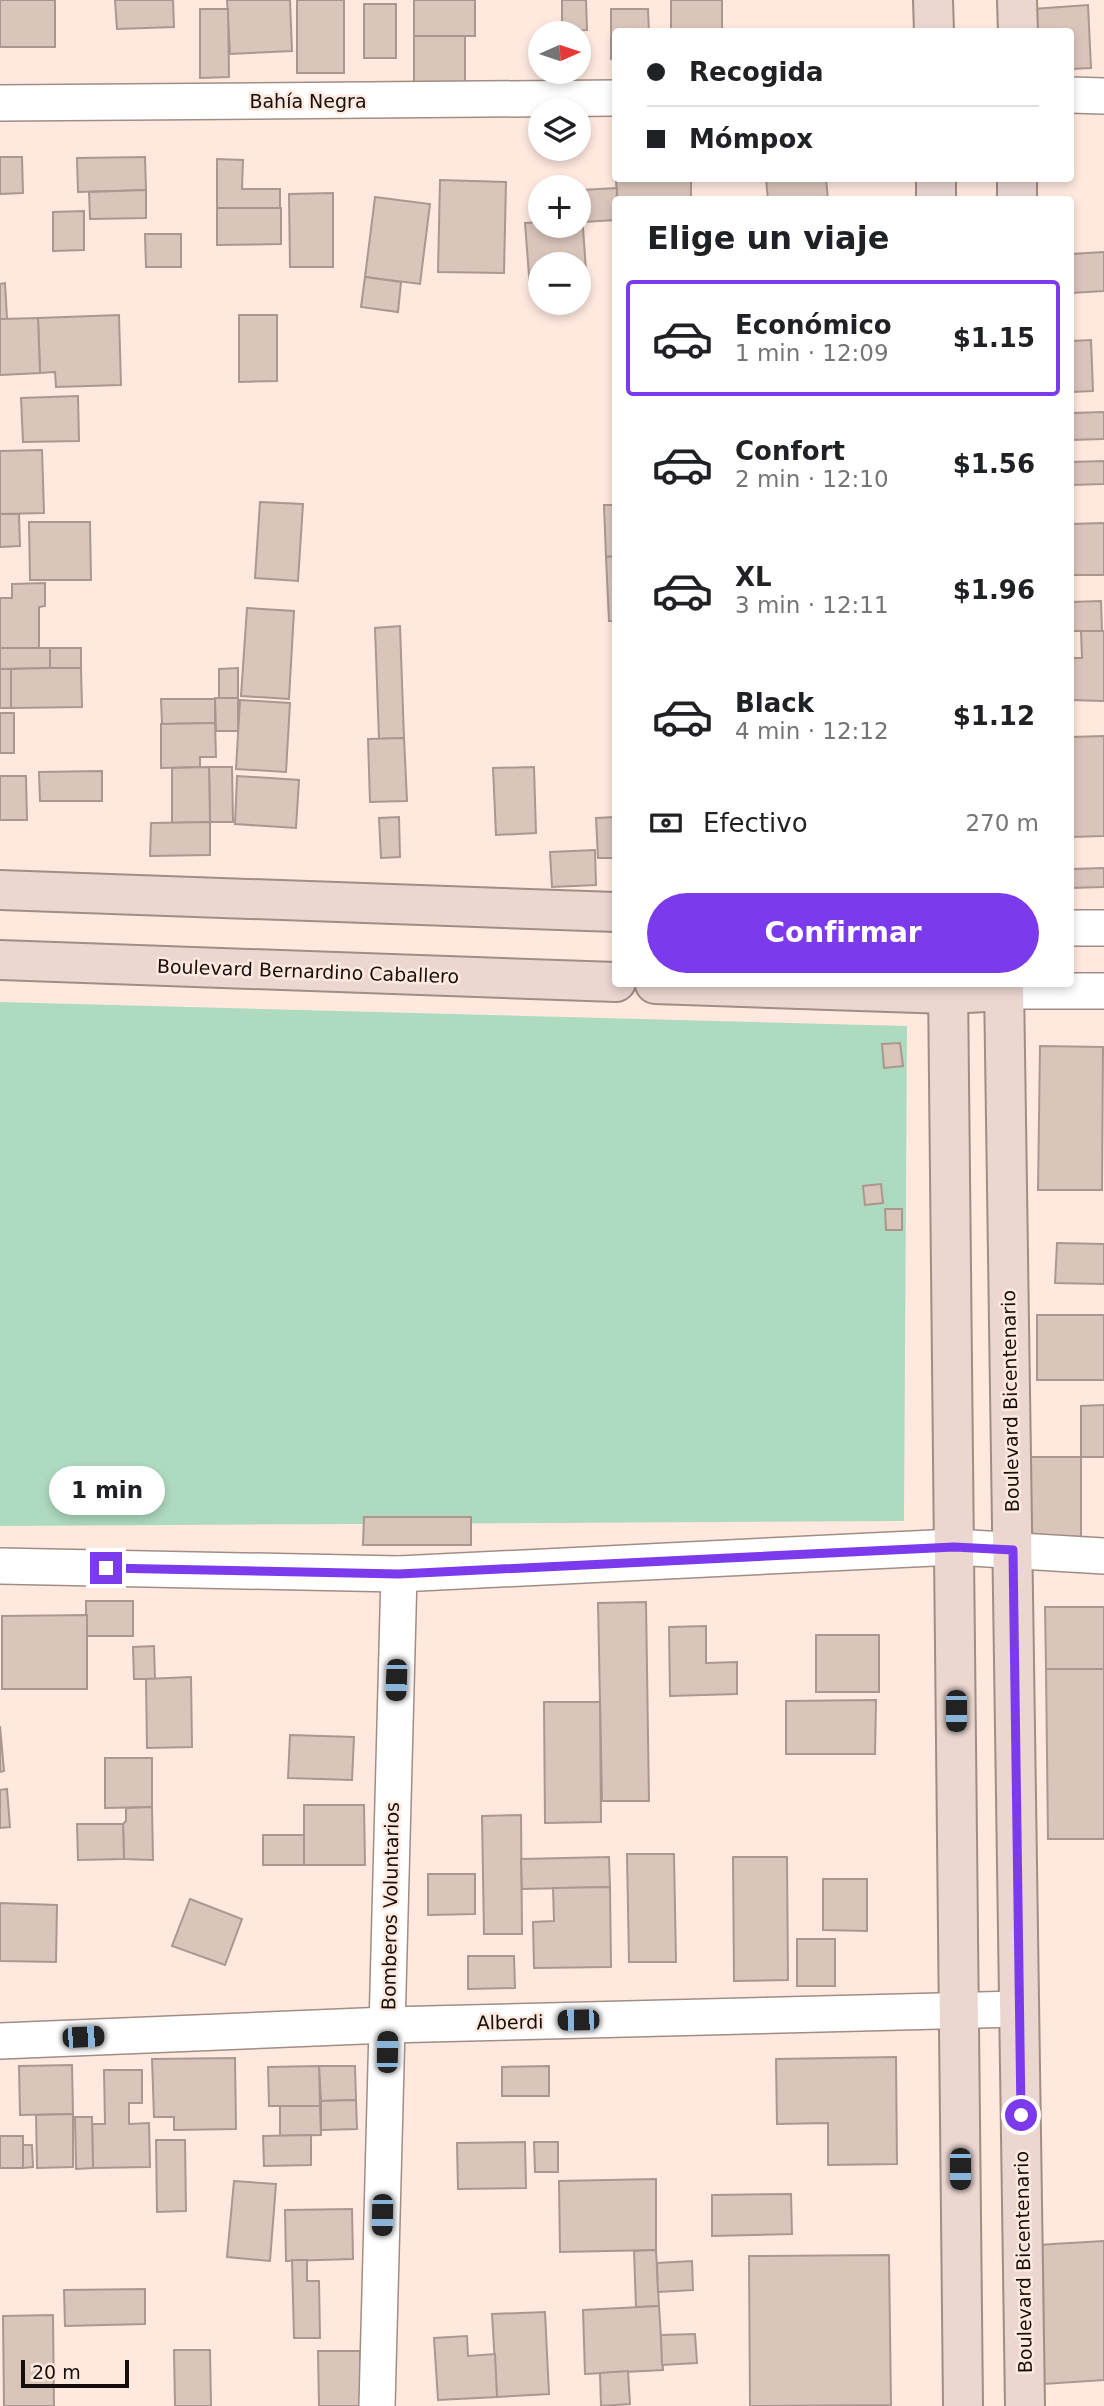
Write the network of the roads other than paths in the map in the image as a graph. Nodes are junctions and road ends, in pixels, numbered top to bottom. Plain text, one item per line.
1 (933, 0) edge
2 (1017, 0) edge
3 (934, 28) edge
4 (1018, 28) edge
5 (1074, 95) edge
6 (1104, 96) edge
7 (612, 98) edge
8 (0, 103) edge
9 (0, 890) edge
10 (612, 912) edge
11 (1074, 928) edge
12 (1104, 928) edge
13 (0, 960) edge
14 (612, 982) edge
15 (831, 987) edge
16 (1004, 987) edge
17 (948, 989) edge
18 (1104, 991) edge
19 (954, 1547) junction
20 (1013, 1550) junction
21 (1104, 1556) edge
22 (0, 1566) edge
23 (399, 1574) junction
24 (1019, 2009) junction
25 (958, 2011) junction
26 (387, 2025) junction
27 (0, 2041) edge
28 (377, 2406) edge
29 (963, 2406) edge
30 (1025, 2406) edge

1 - 3 main road
2 - 4 main road
5 - 6 street
7 - 8 street, Bahía Negra
9 - 10 main road
11 - 12 street
13 - 14 main road, Boulevard Bernardino Caballero
15 - 17 main road
16 - 17 main road
16 - 18 street
16 - 20 main road, Boulevard Bicentenario
17 - 19 main road
19 - 20 street
19 - 23 street
19 - 25 main road
20 - 21 street
20 - 24 main road, Boulevard Bicentenario
22 - 23 street
23 - 26 street, Bomberos Voluntarios
24 - 25 street, Alberdi
24 - 30 main road, Boulevard Bicentenario
25 - 26 street, Alberdi
25 - 29 main road
26 - 27 street, Alberdi
26 - 28 street, Bomberos Voluntarios

